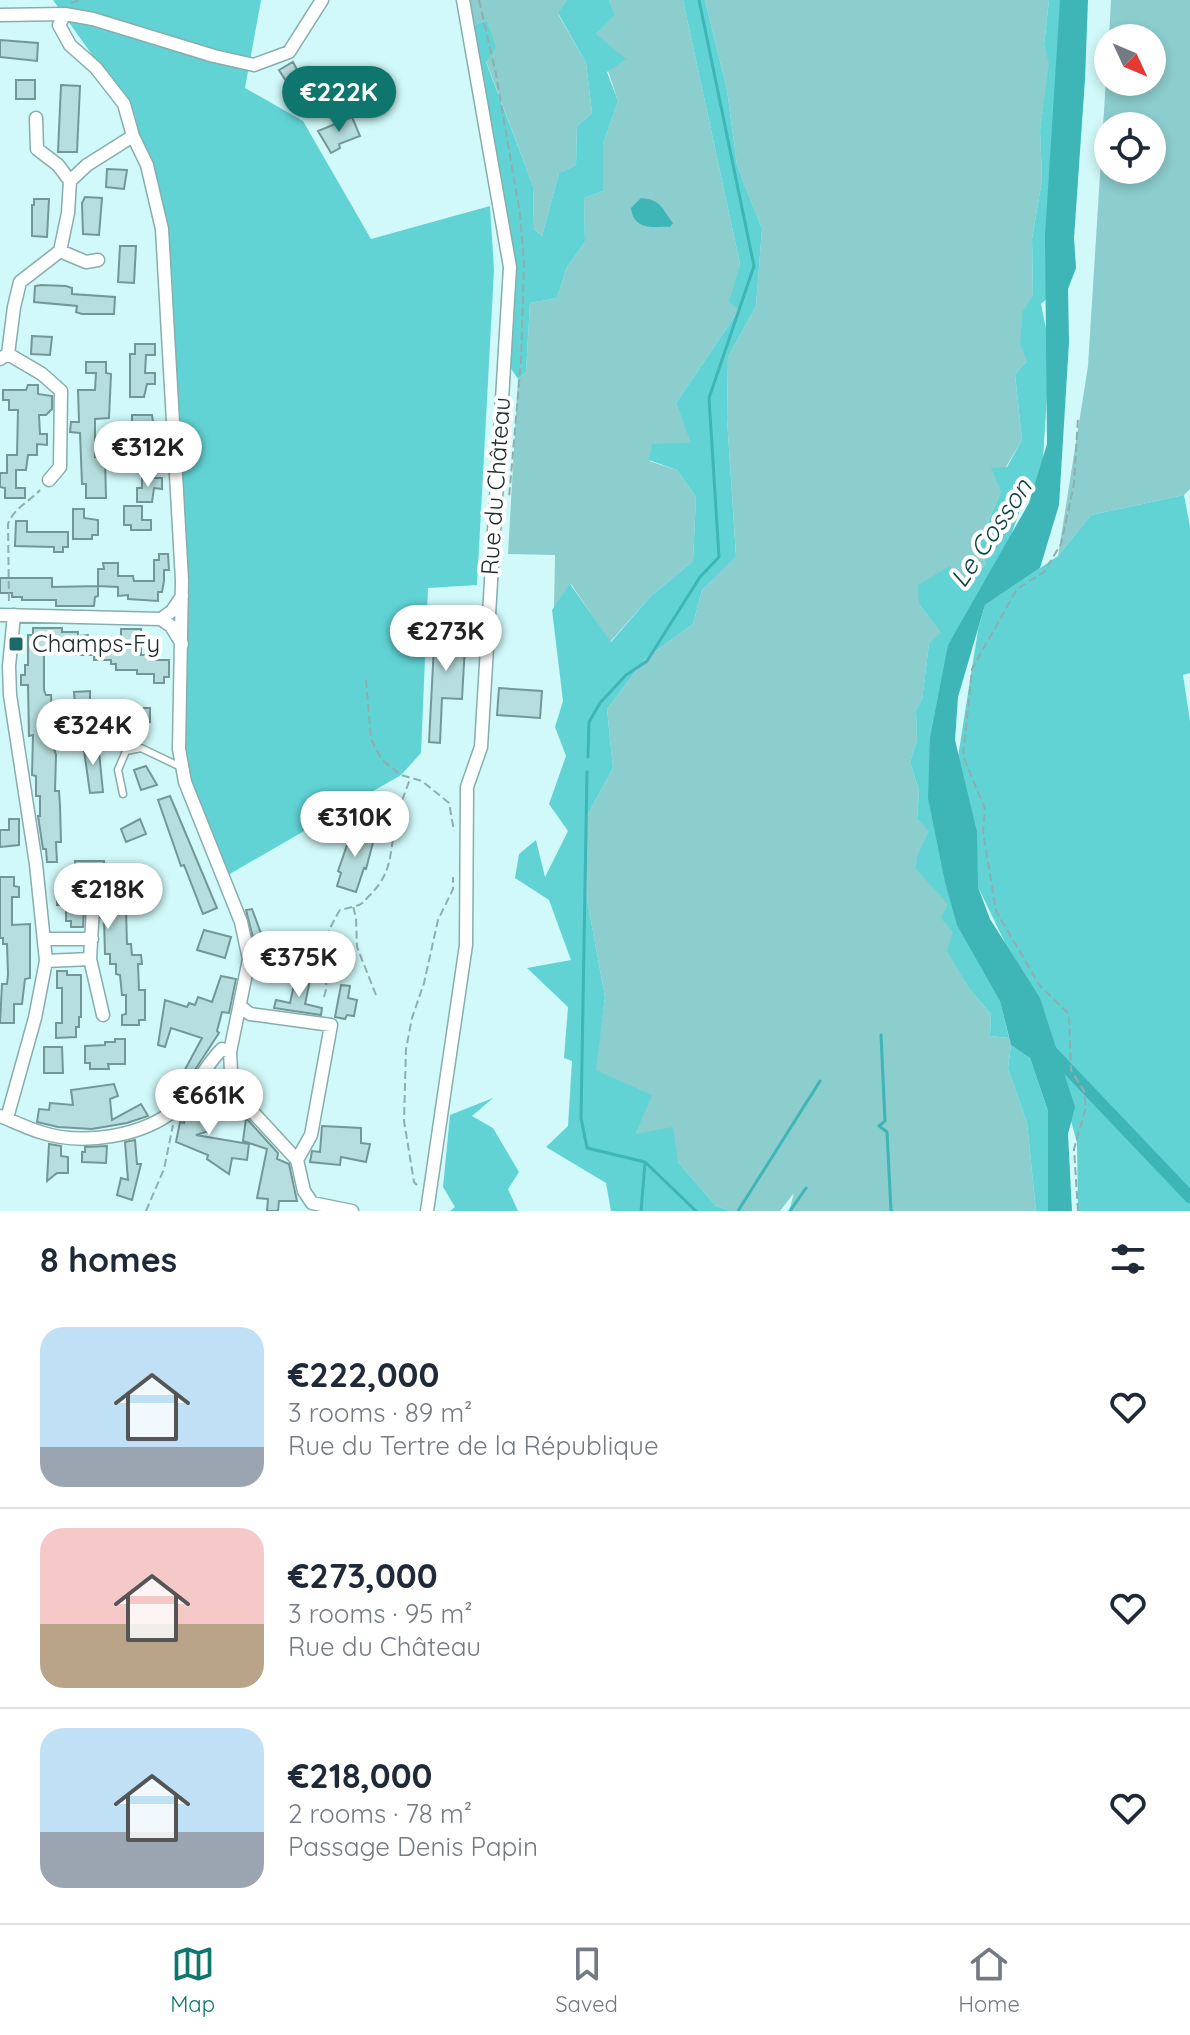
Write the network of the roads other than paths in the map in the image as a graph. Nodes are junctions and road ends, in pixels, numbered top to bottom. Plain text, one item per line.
1 (322, 0) edge
2 (463, 0) edge
3 (65, 14) junction
4 (0, 15) edge
5 (36, 118) dead end
6 (133, 136) junction
7 (70, 181) junction
8 (60, 251) junction
9 (98, 260) dead end
10 (4, 357) edge
11 (49, 480) road end
12 (182, 596) junction
13 (8, 615) edge
14 (161, 619) junction
15 (182, 644) junction
16 (4, 666) edge
17 (183, 768) junction
18 (123, 794) dead end
19 (94, 890) dead end
20 (45, 939) junction
21 (92, 939) junction
22 (90, 959) junction
23 (46, 961) junction
24 (241, 1007) junction
25 (103, 1015) dead end
26 (230, 1052) junction
27 (4, 1117) edge
28 (297, 1160) junction
29 (304, 1191) junction
30 (428, 1204) edge
31 (303, 1211) edge
32 (352, 1211) edge

1 - 3 street
2 - 30 street, Rue du Château
3 - 4 street
3 - 6 street
5 - 7 street
6 - 7 street
6 - 12 street
7 - 8 street
8 - 9 street
8 - 10 street
10 - 11 street
12 - 14 street
12 - 15 street
13 - 14 street
13 - 16 street
14 - 15 street
15 - 17 street
16 - 20 street
17 - 18 lane
17 - 24 street
19 - 21 street
20 - 21 street
20 - 23 street
21 - 22 street
22 - 23 street
22 - 25 street
23 - 27 street
24 - 26 street
24 - 28 street
26 - 27 street
26 - 28 street
28 - 29 street
29 - 31 street
29 - 32 street

